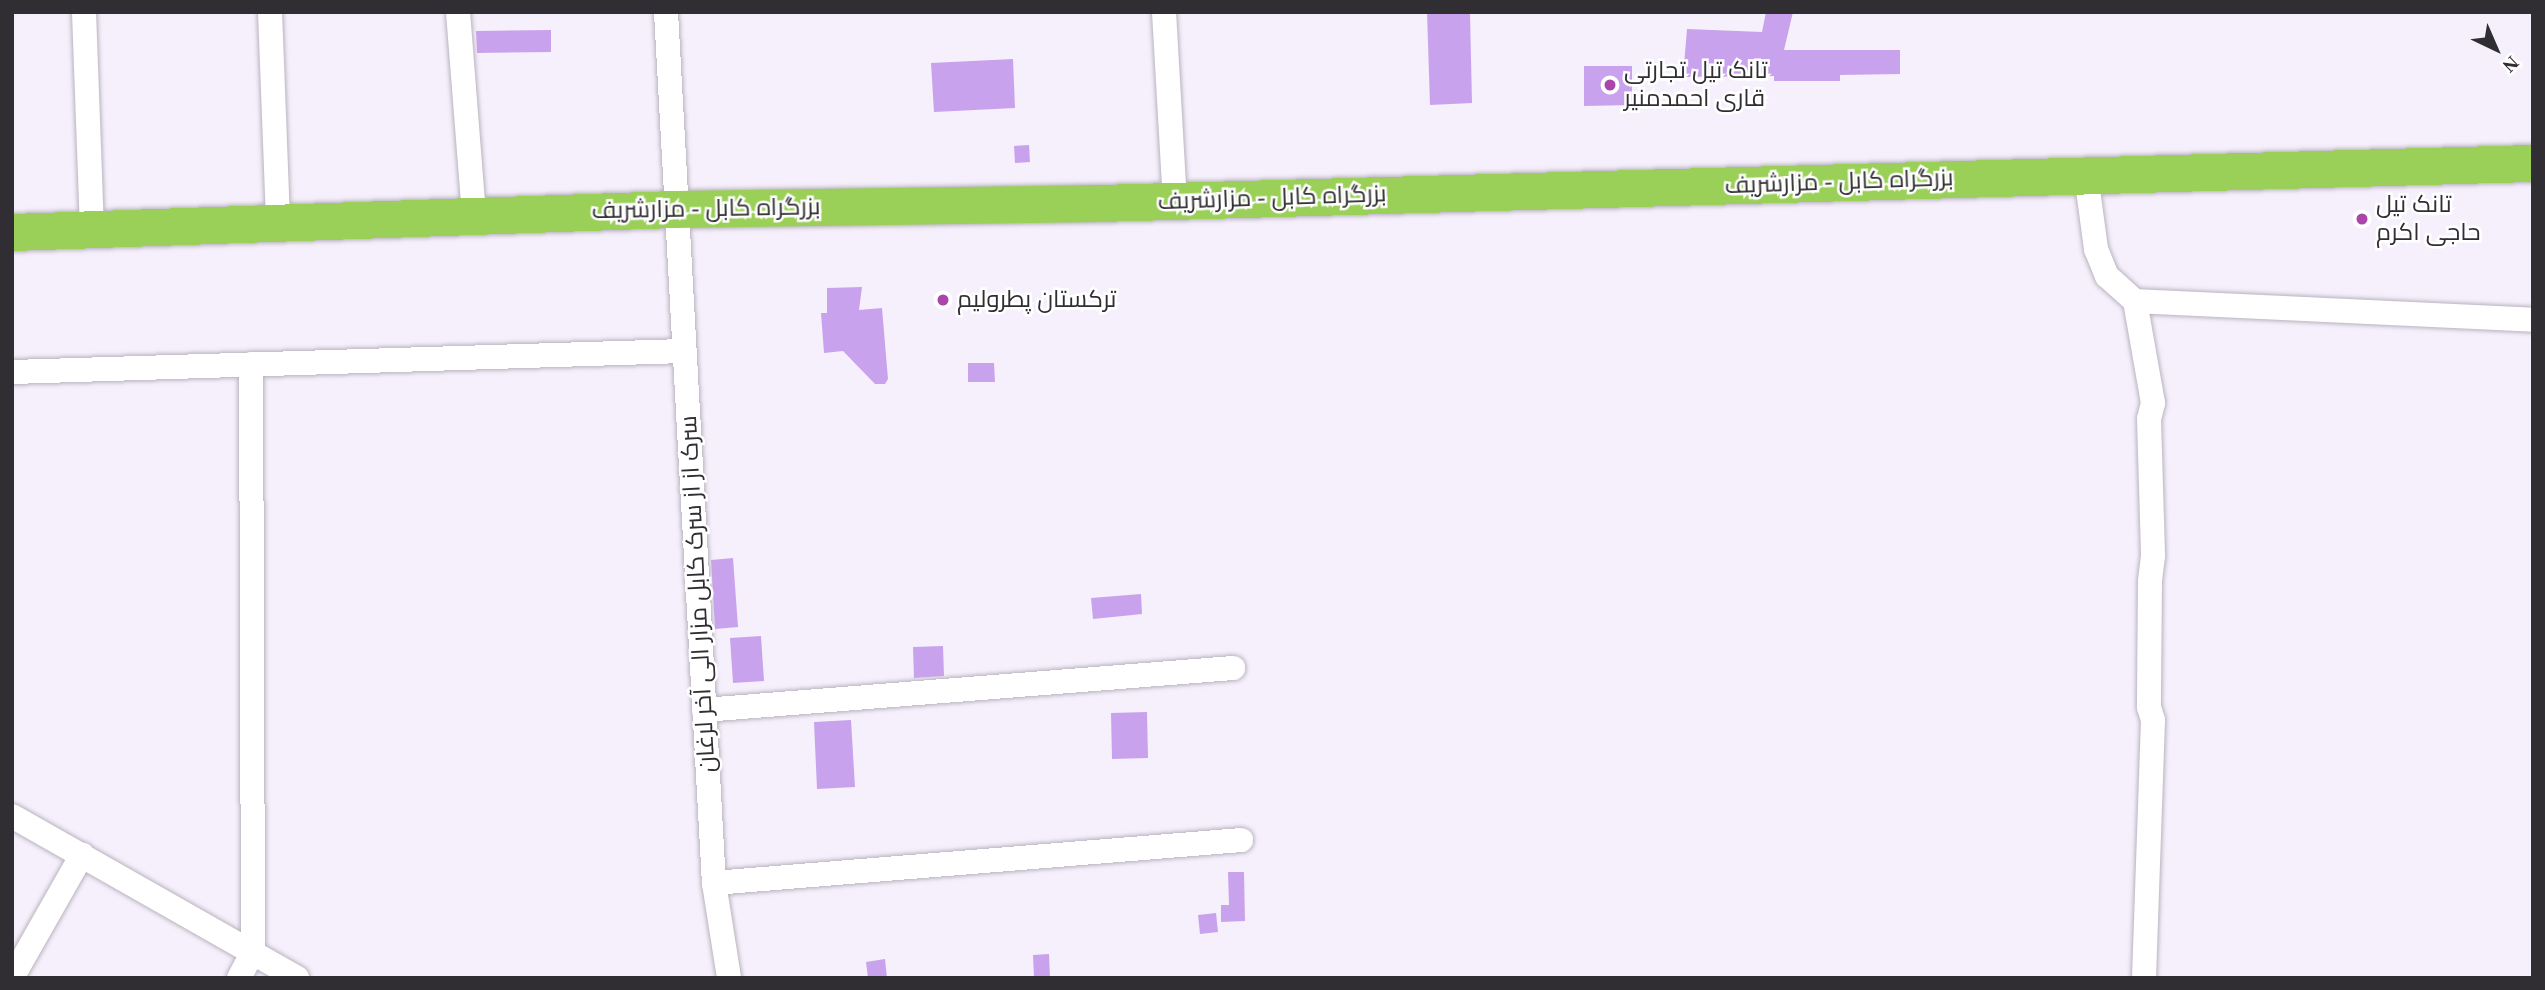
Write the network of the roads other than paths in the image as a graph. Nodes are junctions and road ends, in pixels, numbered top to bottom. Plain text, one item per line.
1 (84, 12) edge
2 (270, 12) edge
3 (458, 12) edge
4 (666, 12) edge
5 (1164, 12) edge
6 (2533, 163) edge
7 (2086, 175) junction
8 (1175, 201) junction
9 (675, 209) junction
10 (474, 216) junction
11 (278, 223) junction
12 (92, 229) junction
13 (12, 232) edge
14 (2134, 301) junction
15 (2533, 320) edge
16 (684, 351) junction
17 (251, 365) junction
18 (12, 372) edge
19 (1233, 668) dead end
20 (704, 710) junction
21 (12, 816) edge
22 (1241, 840) dead end
23 (82, 855) junction
24 (714, 883) junction
25 (253, 952) junction
26 (12, 978) edge
27 (239, 978) edge
28 (297, 978) edge
29 (729, 978) edge
30 (2144, 978) edge

1 - 12 street
2 - 11 street
3 - 10 street
4 - 9 street, سرک از از سرک کابل مزار الی آخر لرغان
5 - 8 street
6 - 7 highway, بزرگراه کابل - مزارشریف
7 - 8 highway, بزرگراه کابل - مزارشریف
7 - 14 street
8 - 9 highway, بزرگراه کابل - مزارشریف
9 - 10 highway, بزرگراه کابل - مزارشریف
9 - 16 street, سرک از از سرک کابل مزار الی آخر لرغان
10 - 11 highway, بزرگراه کابل - مزارشریف
11 - 12 highway, بزرگراه کابل - مزارشریف
12 - 13 highway, بزرگراه کابل - مزارشریف
14 - 15 street
14 - 30 street
16 - 17 street
16 - 20 street, سرک از از سرک کابل مزار الی آخر لرغان
17 - 18 street
17 - 25 street
19 - 20 street
20 - 24 street, سرک از از سرک کابل مزار الی آخر لرغان
21 - 23 street
22 - 24 street
23 - 25 street
23 - 26 street
24 - 29 street, سرک از از سرک کابل مزار الی آخر لرغان
25 - 27 street
25 - 28 street

